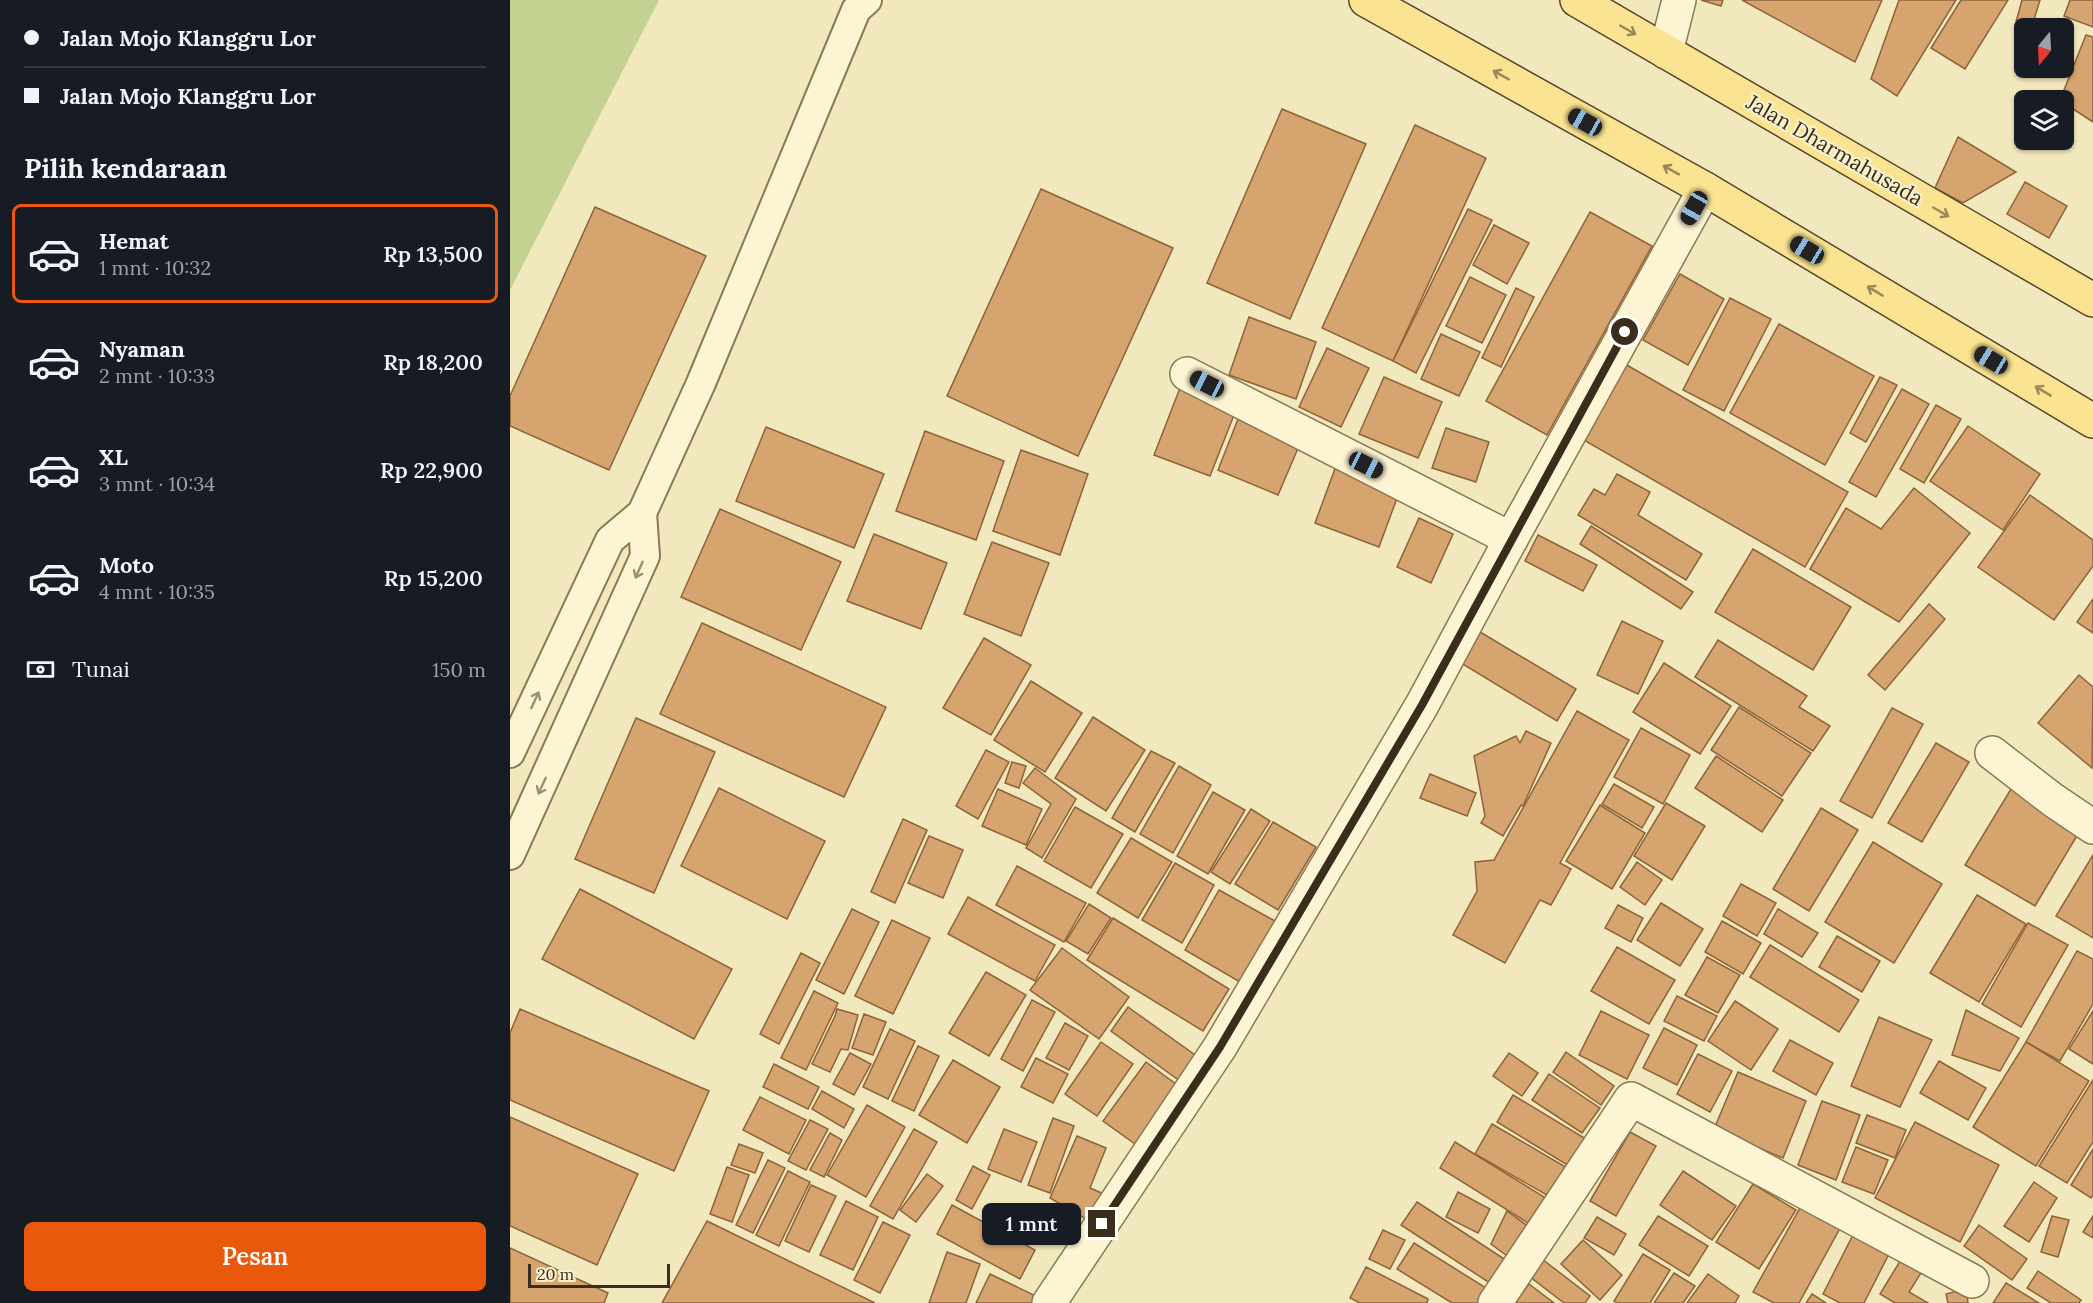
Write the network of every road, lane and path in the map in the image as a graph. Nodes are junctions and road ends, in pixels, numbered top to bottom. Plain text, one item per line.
1 (1366, 0) edge
2 (1577, 0) edge
3 (1679, 0) edge
4 (859, 3) edge
5 (1666, 52) junction
6 (1705, 189) junction
7 (2093, 300) edge
8 (1187, 374) dead end
9 (2093, 421) edge
10 (642, 513) junction
11 (1511, 539) junction
12 (513, 746) edge
13 (1992, 753) dead end
14 (555, 757) junction
15 (2093, 827) edge
16 (510, 855) edge
17 (1972, 1281) dead end
18 (1049, 1303) edge
19 (1495, 1303) edge

6 -> 1 main road
2 -> 5 main road, Jalan Dharmahusada
3 - 5 street
4 - 10 lane
5 -> 7 main road, Jalan Dharmahusada
9 -> 6 main road
6 - 11 street
8 - 11 street
12 -> 10 lane
10 -> 14 lane
11 - 18 street
12 - 14 lane
13 - 15 street
14 -> 16 lane
17 - 19 street

